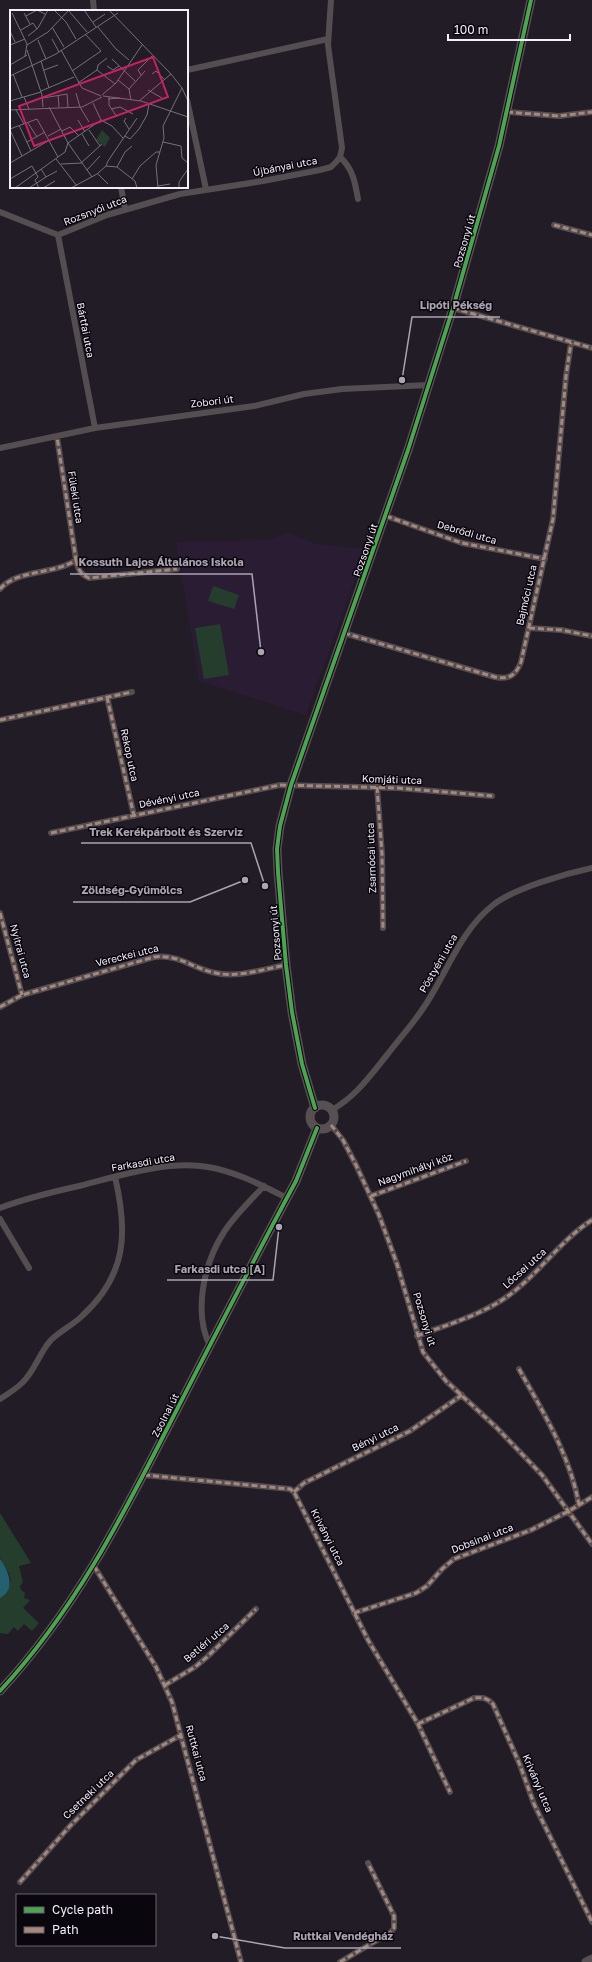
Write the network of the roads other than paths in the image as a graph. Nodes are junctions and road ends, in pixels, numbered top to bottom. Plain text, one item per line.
1 (93, 0) edge
2 (331, 0) edge
3 (531, 0) edge
4 (94, 10) edge
5 (328, 39) junction
6 (188, 70) edge
7 (188, 105) edge
8 (507, 112) junction
9 (592, 112) edge
10 (340, 157) junction
11 (121, 188) edge
12 (206, 189) junction
13 (358, 199) dead end
14 (125, 209) junction
15 (0, 212) edge
16 (554, 225) dead end
17 (58, 235) junction
18 (592, 235) edge
19 (453, 308) junction
20 (571, 343) junction
21 (592, 348) edge
22 (428, 386) junction
23 (95, 428) junction
24 (57, 437) junction
25 (0, 448) edge
26 (386, 516) junction
27 (545, 559) junction
28 (76, 560) junction
29 (177, 569) dead end
30 (0, 589) edge
31 (529, 628) junction
32 (344, 632) junction
33 (592, 636) edge
34 (132, 692) dead end
35 (108, 698) junction
36 (0, 720) edge
37 (291, 785) junction
38 (377, 787) junction
39 (492, 796) dead end
40 (134, 816) junction
41 (51, 833) dead end
42 (592, 868) edge
43 (0, 913) edge
44 (383, 928) dead end
45 (286, 965) junction
46 (22, 994) junction
47 (0, 1007) edge
48 (315, 1108) junction
49 (332, 1110) junction
50 (331, 1125) junction
51 (317, 1128) junction
52 (466, 1161) dead end
53 (115, 1177) junction
54 (264, 1186) junction
55 (372, 1196) junction
56 (287, 1198) junction
57 (0, 1208) edge
58 (0, 1219) edge
59 (592, 1220) edge
60 (29, 1268) dead end
61 (417, 1336) junction
62 (210, 1346) junction
63 (519, 1369) dead end
64 (462, 1395) junction
65 (0, 1398) edge
66 (144, 1474) junction
67 (294, 1492) junction
68 (592, 1497) edge
69 (579, 1505) junction
70 (569, 1511) junction
71 (592, 1544) edge
72 (94, 1566) junction
73 (256, 1609) dead end
74 (354, 1613) junction
75 (165, 1685) junction
76 (1, 1690) edge
77 (418, 1724) junction
78 (181, 1735) junction
79 (450, 1792) dead end
80 (368, 1863) dead end
81 (20, 1882) dead end
82 (592, 1922) edge
83 (592, 1959) edge
84 (241, 1962) edge
85 (340, 1962) edge
86 (586, 1962) edge

1 - 4 street
2 - 5 street
3 - 8 street, Pozsonyi út
5 - 6 street
5 - 10 street
7 - 12 street
8 - 9 street
8 - 19 street, Pozsonyi út
10 - 12 street, Újbányai utca
10 - 13 street
11 - 14 street
12 - 14 street, Rozsnyói utca
14 - 17 street, Rozsnyói utca
15 - 17 street, Rozsnyói utca
16 - 18 street
17 - 23 street, Bártfai utca
19 - 20 street
19 - 22 street, Pozsonyi út
20 - 21 street
20 - 27 street, Bajmóci utca
22 - 23 street, Zobori út
22 - 26 street, Pozsonyi út
23 - 24 street, Zobori út
24 - 25 street, Zobori út
24 - 28 street, Füleki utca
26 - 27 street, Debrődi utca
26 - 32 street, Pozsonyi út
27 - 31 street, Bajmóci utca
28 - 29 street, Füleki utca
28 - 30 street
31 - 32 street, Bajmóci utca
31 - 33 street
32 - 37 street, Pozsonyi út
34 - 35 street
35 - 36 street
35 - 40 street, Rekop utca
37 - 38 street, Komjáti utca
37 - 40 street, Dévényi utca
37 - 45 street, Pozsonyi út
38 - 39 street, Komjáti utca
38 - 44 street, Zsarnócai utca
40 - 41 street, Dévényi utca
42 - 49 street, Pöstyéni utca
43 - 46 street, Nyitrai utca
45 - 46 street, Vereckei utca
45 - 48 street, Pozsonyi út
46 - 47 street, Vereckei utca
48 - 49 street
48 - 51 street
49 - 50 street
50 - 51 street
50 - 55 street, Pozsonyi út
51 - 56 street, Zsolnai út
52 - 55 street, Nagymihályi köz
53 - 54 street, Farkasdi utca
53 - 57 street, Farkasdi utca
53 - 65 street
54 - 56 street, Farkasdi utca
54 - 62 street
55 - 61 street, Pozsonyi út
56 - 62 street, Zsolnai út
58 - 60 street
59 - 61 street, Lőcsei utca
61 - 64 street, Pozsonyi út
62 - 66 street, Zsolnai út
63 - 69 street
64 - 67 street, Bényi utca
64 - 70 street, Pozsonyi út
66 - 67 street
66 - 72 street, Zsolnai út
67 - 74 street, Kriványi utca
68 - 69 street, Dobsinai utca
69 - 70 street, Dobsinai utca
70 - 71 street, Pozsonyi út
70 - 74 street, Dobsinai utca
72 - 75 street, Ruttkai utca
72 - 76 street, Zsolnai út
73 - 75 street, Betléri utca
74 - 77 street, Kriványi utca
75 - 78 street, Ruttkai utca
77 - 79 street, Kriványi utca
77 - 82 street, Kriványi utca
78 - 81 street, Csetneki utca
78 - 84 street, Ruttkai utca
80 - 85 street
83 - 86 street

